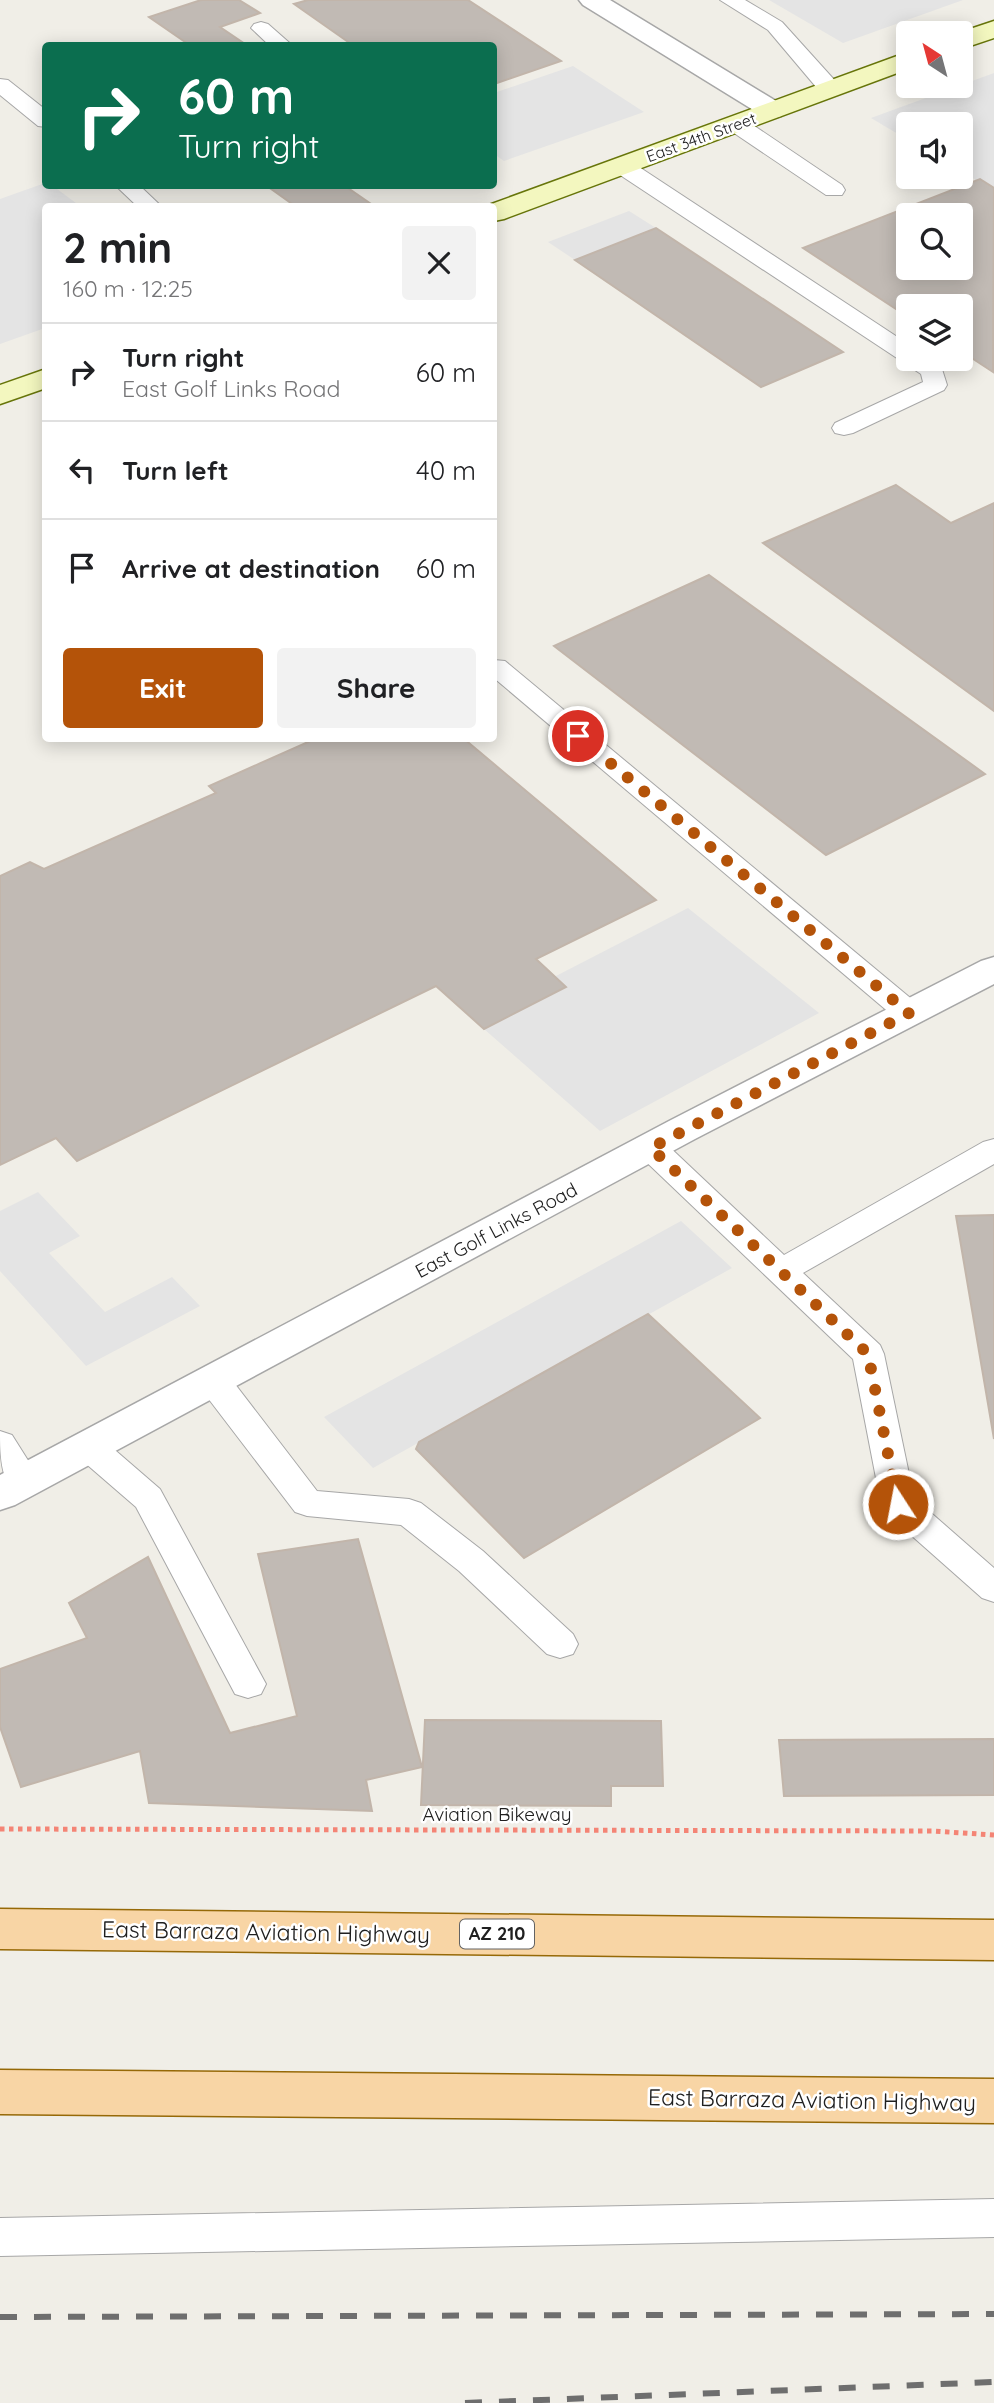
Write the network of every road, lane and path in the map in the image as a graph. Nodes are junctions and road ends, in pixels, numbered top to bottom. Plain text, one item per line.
1 (592, 0) edge
2 (730, 0) edge
3 (261, 28) dead end
4 (994, 29) edge
5 (973, 37) edge
6 (279, 42) edge
7 (896, 64) edge
8 (0, 85) edge
9 (830, 89) junction
10 (772, 110) junction
11 (42, 118) edge
12 (736, 124) junction
13 (622, 166) junction
14 (130, 189) edge
15 (834, 190) dead end
16 (147, 203) edge
17 (497, 212) edge
18 (896, 346) edge
19 (933, 371) edge
20 (42, 379) edge
21 (0, 395) edge
22 (844, 428) dead end
23 (497, 668) edge
24 (994, 969) edge
25 (909, 1013) junction
26 (651, 1148) junction
27 (994, 1150) edge
28 (782, 1271) junction
29 (214, 1380) junction
30 (0, 1444) edge
31 (89, 1447) junction
32 (12, 1488) edge
33 (994, 1588) edge
34 (560, 1644) dead end
35 (248, 1684) dead end
36 (0, 1829) edge
37 (994, 1835) edge
38 (0, 1929) edge
39 (994, 1940) edge
40 (0, 2092) edge
41 (994, 2101) edge
42 (994, 2218) edge
43 (0, 2236) edge

1 - 10 street
2 - 9 lane
3 - 6 lane
4 - 5 street
7 - 9 street, East 34th Street
8 - 11 lane
9 - 10 street, East 34th Street
10 - 12 street, East 34th Street
12 - 13 street, East 34th Street
12 - 15 lane
13 - 17 street, East 34th Street
13 - 18 lane
14 - 16 lane
19 - 22 lane
20 - 21 street
23 - 25 lane
24 - 25 street, East Golf Links Road
25 - 26 street, East Golf Links Road
26 - 28 lane
26 - 29 street, East Golf Links Road
27 - 28 lane
28 - 33 lane
29 - 31 street, East Golf Links Road
29 - 34 lane
30 - 32 lane
31 - 32 street, East Golf Links Road
31 - 35 lane
36 - 37 path, Aviation Bikeway
38 - 39 main road, East Barraza Aviation Highway / AZ 210
40 - 41 main road, East Barraza Aviation Highway
42 - 43 lane

